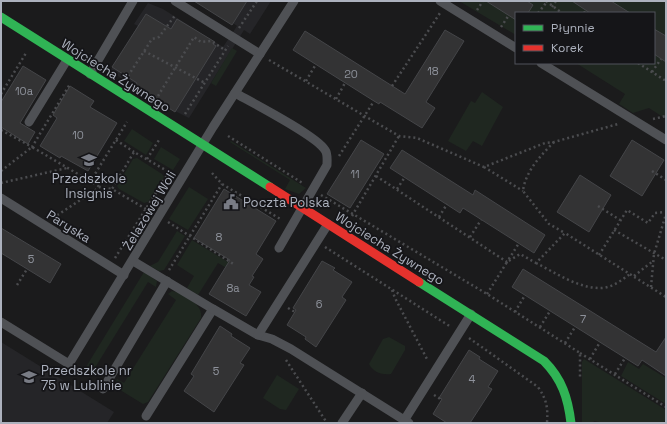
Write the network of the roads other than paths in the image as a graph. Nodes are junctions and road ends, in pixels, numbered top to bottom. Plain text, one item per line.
1 (133, 1) edge
2 (294, 1) edge
3 (178, 3) edge
4 (443, 3) edge
5 (1, 17) edge
6 (515, 47) edge
7 (260, 54) junction
8 (67, 60) junction
9 (543, 64) edge
10 (90, 74) junction
11 (235, 93) junction
12 (30, 122) dead end
13 (666, 140) edge
14 (203, 144) junction
15 (1, 198) edge
16 (302, 208) junction
17 (328, 224) junction
18 (279, 248) dead end
19 (133, 261) junction
20 (124, 275) junction
21 (165, 280) junction
22 (213, 309) junction
23 (471, 314) junction
24 (1, 322) edge
25 (258, 335) junction
26 (103, 389) dead end
27 (362, 393) junction
28 (146, 416) dead end
29 (407, 421) edge
30 (342, 423) edge
31 (571, 423) edge

1 - 10 lane
2 - 7 lane, Żelazowej Woli
3 - 7 lane
4 - 6 lane
5 - 8 street, Wojciecha Żywnego
7 - 11 lane, Żelazowej Woli
8 - 10 street, Wojciecha Żywnego
8 - 12 lane
9 - 13 lane
10 - 14 street, Wojciecha Żywnego
11 - 14 lane, Żelazowej Woli
11 - 16 lane
14 - 16 street, Wojciecha Żywnego
14 - 19 lane, Żelazowej Woli
15 - 20 lane, Paryska
16 - 17 street, Wojciecha Żywnego
16 - 18 lane
17 - 23 street, Wojciecha Żywnego
17 - 25 lane
19 - 20 lane, Żelazowej Woli
19 - 21 lane
20 - 24 lane, Żelazowej Woli
21 - 22 lane
21 - 26 lane
22 - 25 lane
22 - 28 lane
23 - 29 lane
23 - 31 street, Wojciecha Żywnego
25 - 27 lane
27 - 29 lane
27 - 30 lane

